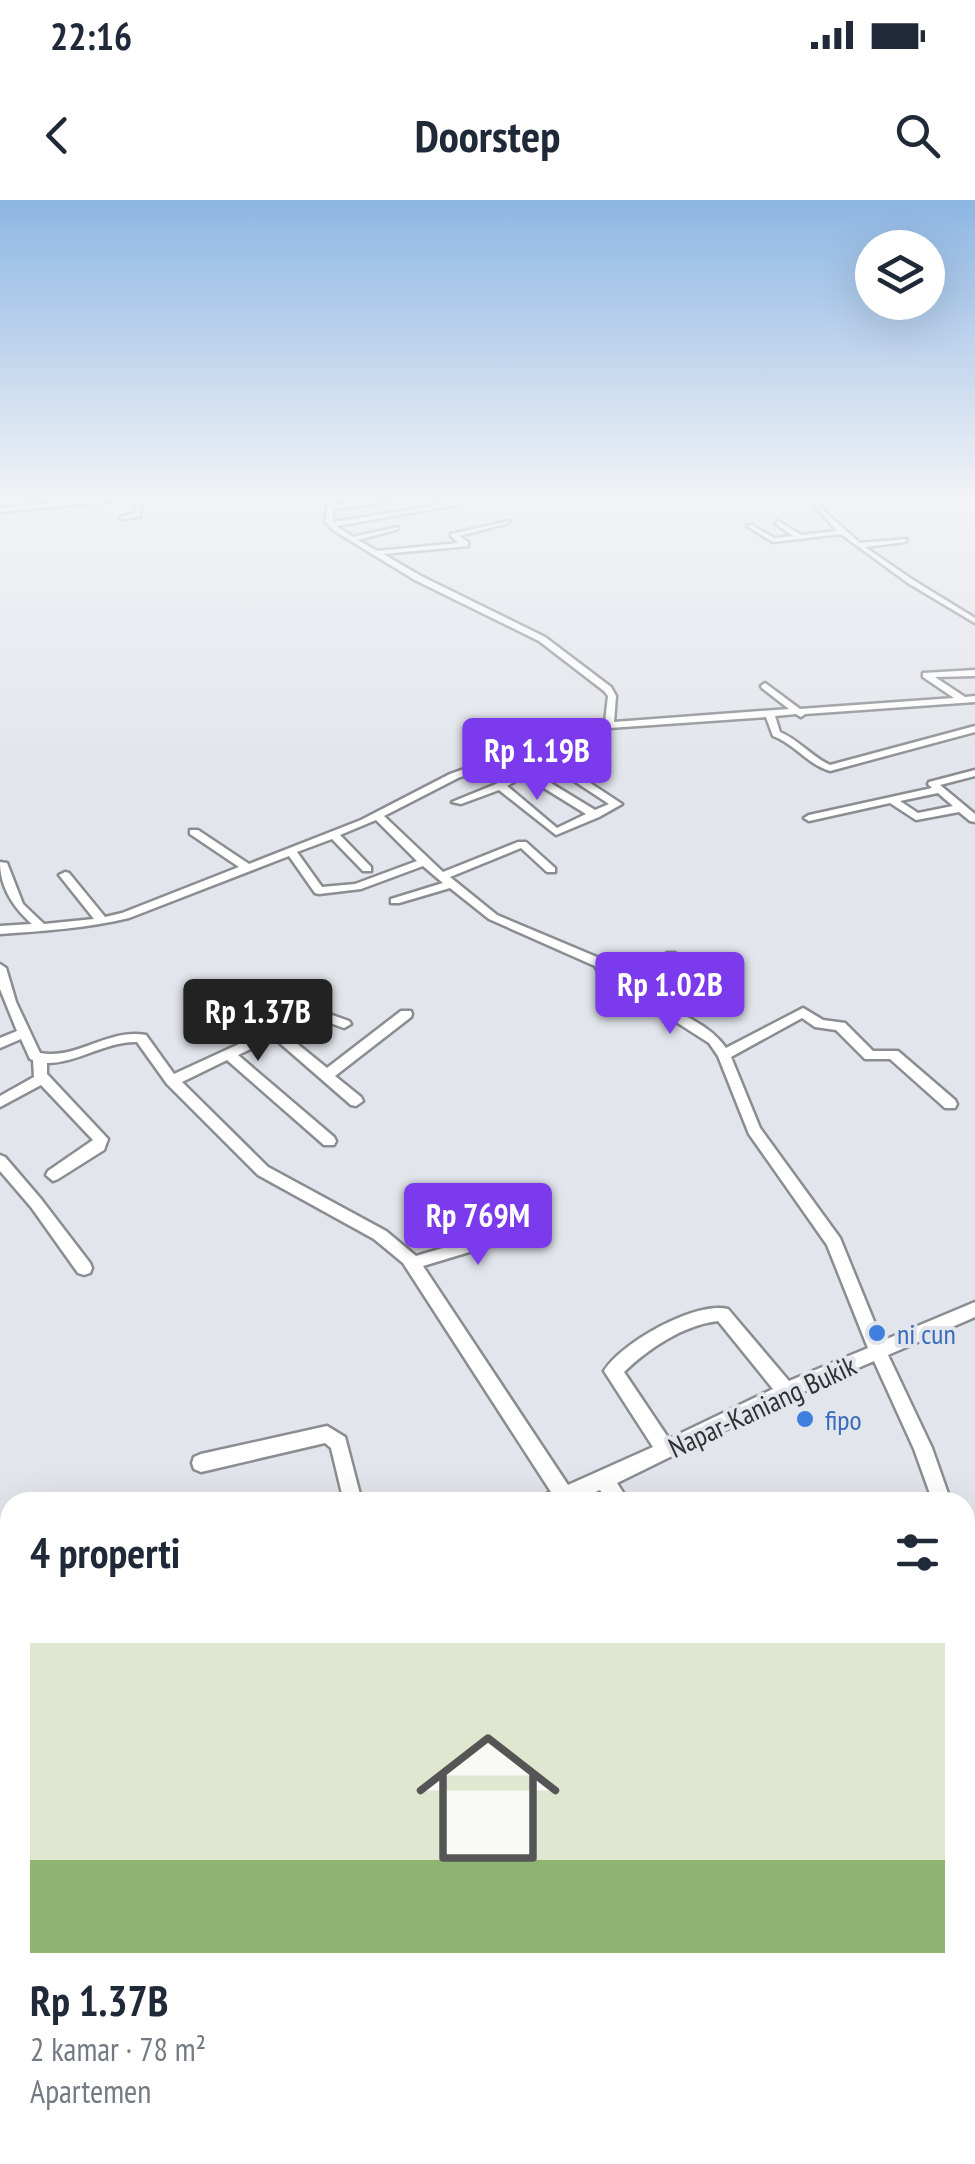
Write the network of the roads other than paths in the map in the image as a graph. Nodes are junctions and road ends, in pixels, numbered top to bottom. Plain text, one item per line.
1 (444, 589) edge
2 (925, 589) edge
3 (975, 606) edge
4 (956, 610) junction
5 (975, 620) edge
6 (975, 673) edge
7 (765, 686) dead end
8 (969, 700) edge
9 (801, 714) junction
10 (770, 716) junction
11 (609, 724) junction
12 (975, 729) edge
13 (510, 755) junction
14 (544, 763) dead end
15 (524, 772) junction
16 (974, 775) edge
17 (542, 782) junction
18 (500, 786) junction
19 (938, 790) junction
20 (892, 800) junction
21 (456, 802) dead end
22 (960, 808) junction
23 (378, 815) junction
24 (594, 815) junction
25 (808, 818) dead end
26 (974, 819) edge
27 (194, 832) dead end
28 (334, 835) junction
29 (291, 851) junction
30 (424, 862) junction
31 (3, 865) dead end
32 (249, 869) junction
33 (367, 869) dead end
34 (551, 870) dead end
35 (65, 875) dead end
36 (446, 880) junction
37 (396, 901) dead end
38 (103, 922) junction
39 (41, 927) junction
40 (0, 930) edge
41 (671, 956) dead end
42 (0, 968) edge
43 (640, 1002) junction
44 (5, 1004) edge
45 (406, 1014) dead end
46 (344, 1024) dead end
47 (25, 1032) junction
48 (276, 1033) junction
49 (0, 1044) edge
50 (228, 1054) junction
51 (724, 1054) junction
52 (40, 1059) junction
53 (326, 1076) junction
54 (43, 1078) junction
55 (172, 1081) junction
56 (356, 1101) dead end
57 (0, 1102) edge
58 (950, 1104) dead end
59 (330, 1141) dead end
60 (0, 1161) edge
61 (53, 1175) dead end
62 (530, 1228) dead end
63 (414, 1264) junction
64 (84, 1268) dead end
65 (975, 1309) edge
66 (878, 1352) junction
67 (786, 1391) junction
68 (666, 1451) junction
69 (201, 1463) dead end
70 (604, 1480) junction
71 (351, 1492) edge
72 (552, 1492) edge
73 (574, 1492) edge
74 (613, 1492) edge
75 (938, 1492) edge

1 - 11 street
2 - 4 street
3 - 4 street
4 - 5 street
6 - 8 street
7 - 9 street
8 - 9 street
9 - 10 street
10 - 11 street
10 - 12 street
11 - 13 street
13 - 15 street
13 - 23 street
14 - 15 street
15 - 17 street
15 - 18 street
16 - 19 street
17 - 24 street
17 - 24 street
18 - 21 street
18 - 24 street
19 - 20 street
19 - 22 street
20 - 22 street
20 - 25 street
22 - 26 street
23 - 28 street
23 - 30 street
27 - 32 street
28 - 29 street
28 - 33 street
29 - 30 street
29 - 32 street
30 - 36 street
31 - 39 street
32 - 38 street
34 - 36 street
35 - 38 street
36 - 37 street
36 - 43 street
38 - 39 street
39 - 40 street
41 - 43 street
42 - 44 street
43 - 51 street
44 - 47 street
45 - 53 street
46 - 48 street
47 - 49 street
47 - 52 street
48 - 50 street
48 - 53 street
50 - 55 street
50 - 59 street
51 - 58 street
51 - 66 street
52 - 54 street
52 - 55 street
53 - 56 street
54 - 57 street
54 - 61 street
55 - 63 street
60 - 64 street
62 - 63 street
63 - 72 street
65 - 66 street, Napar-Kaniang Bukik
66 - 67 street, Napar-Kaniang Bukik
66 - 75 street
67 - 68 street, Napar-Kaniang Bukik
67 - 68 street
68 - 70 street, Napar-Kaniang Bukik
69 - 71 street
70 - 73 street, Napar-Kaniang Bukik
70 - 74 street

